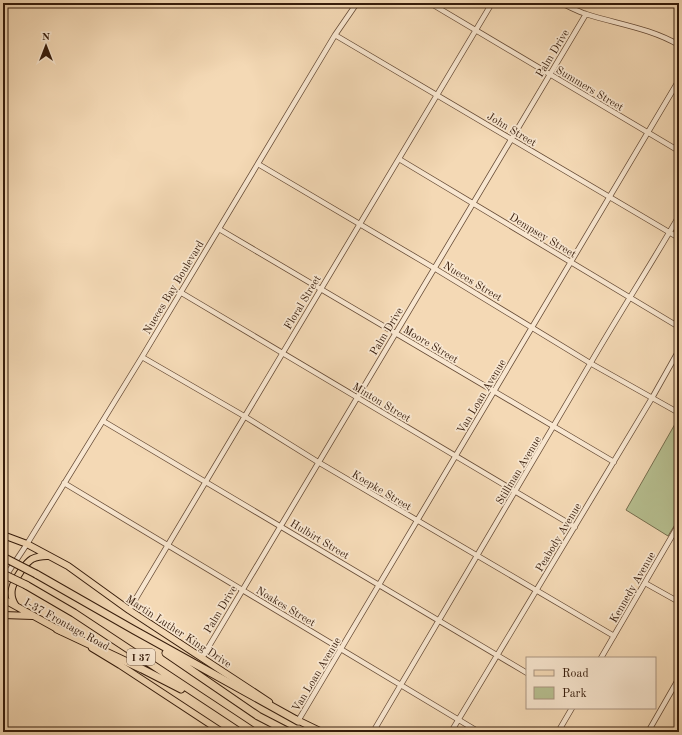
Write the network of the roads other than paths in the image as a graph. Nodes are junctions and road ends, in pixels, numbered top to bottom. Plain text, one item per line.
1 (358, 3) edge
2 (430, 3) edge
3 (492, 3) edge
4 (560, 3) edge
5 (586, 14) junction
6 (476, 30) junction
7 (336, 35) junction
8 (679, 45) edge
9 (550, 74) junction
10 (679, 80) edge
11 (437, 95) junction
12 (648, 132) junction
13 (511, 138) junction
14 (679, 151) edge
15 (399, 159) junction
16 (258, 164) junction
17 (610, 198) junction
18 (472, 203) junction
19 (679, 216) edge
20 (360, 224) junction
21 (219, 229) junction
22 (670, 232) junction
23 (679, 238) edge
24 (571, 263) junction
25 (434, 268) junction
26 (320, 289) junction
27 (180, 292) junction
28 (630, 298) junction
29 (533, 327) junction
30 (679, 327) edge
31 (395, 333) junction
32 (679, 350) edge
33 (282, 353) junction
34 (142, 357) junction
35 (590, 363) junction
36 (494, 392) junction
37 (357, 397) junction
38 (652, 398) junction
39 (679, 413) edge
40 (244, 416) junction
41 (103, 421) junction
42 (554, 427) junction
43 (456, 456) junction
44 (318, 462) junction
45 (614, 462) junction
46 (64, 482) junction
47 (206, 482) junction
48 (516, 492) junction
49 (418, 521) junction
50 (679, 524) edge
51 (280, 526) junction
52 (575, 527) junction
53 (3, 535) edge
54 (26, 544) junction
55 (168, 545) junction
56 (49, 556) junction
57 (477, 556) junction
58 (3, 558) edge
59 (3, 574) edge
60 (3, 580) edge
61 (645, 583) junction
62 (379, 585) junction
63 (242, 590) junction
64 (537, 590) junction
65 (3, 599) edge
66 (679, 602) edge
67 (17, 606) junction
68 (129, 610) junction
69 (3, 615) edge
70 (35, 616) junction
71 (439, 621) junction
72 (57, 629) junction
73 (134, 630) junction
74 (614, 636) junction
75 (341, 649) junction
76 (497, 656) junction
77 (602, 657) edge
78 (202, 658) junction
79 (526, 672) edge
80 (679, 678) edge
81 (401, 685) junction
82 (571, 709) edge
83 (235, 720) junction
84 (459, 720) junction
85 (298, 721) junction
86 (209, 723) junction
87 (213, 732) edge
88 (222, 732) edge
89 (254, 732) edge
90 (289, 732) edge
91 (322, 732) edge
92 (373, 732) edge
93 (451, 732) edge
94 (479, 732) edge
95 (558, 732) edge
96 (648, 732) edge

1 - 7 street, Nueces Bay Boulevard
2 - 6 street, Summers Street
3 - 6 street, Floral Street
4 - 5 street
5 - 8 street
5 - 9 street, Palm Drive
6 - 9 street, Summers Street
6 - 11 street, Floral Street
7 - 11 street, John Street
7 - 16 street, Nueces Bay Boulevard
9 - 12 street, Summers Street
9 - 13 street, Palm Drive
10 - 12 street, Van Loan Avenue
11 - 13 street, John Street
11 - 15 street, Floral Street
12 - 14 street, Summers Street
12 - 17 street, Van Loan Avenue
13 - 17 street, John Street
13 - 18 street, Palm Drive
15 - 18 street, Dempsey Street
15 - 20 street, Floral Street
16 - 20 street, Nueces Street
16 - 21 street, Nueces Bay Boulevard
17 - 22 street, John Street
17 - 24 street, Van Loan Avenue
18 - 24 street, Dempsey Street
18 - 25 street, Palm Drive
19 - 22 street, Stillman Avenue
20 - 25 street, Nueces Street
20 - 26 street, Floral Street
21 - 26 street, Moore Street
21 - 27 street, Nueces Bay Boulevard
22 - 23 street, John Street
22 - 28 street, Stillman Avenue
24 - 28 street, Dempsey Street
24 - 29 street, Van Loan Avenue
25 - 29 street, Nueces Street
25 - 31 street, Palm Drive
26 - 31 street, Moore Street
26 - 33 street, Floral Street
27 - 33 street, Minton Street
27 - 34 street, Nueces Bay Boulevard
28 - 30 street, Dempsey Street
28 - 35 street, Stillman Avenue
29 - 35 street, Nueces Street
29 - 36 street, Van Loan Avenue
31 - 36 street, Moore Street
31 - 37 street, Palm Drive
32 - 38 street, Peabody Avenue
33 - 37 street, Minton Street
33 - 40 street, Floral Street
34 - 40 street, Koepke Street
34 - 41 street, Nueces Bay Boulevard
35 - 38 street, Nueces Street
35 - 42 street, Stillman Avenue
36 - 42 street, Moore Street
36 - 43 street, Van Loan Avenue
37 - 43 street, Minton Street
37 - 44 street, Palm Drive
38 - 39 street, Nueces Street
38 - 45 street, Peabody Avenue
40 - 44 street, Koepke Street
40 - 47 street, Floral Street
41 - 46 street, Nueces Bay Boulevard
41 - 47 street, Hulbirt Street
42 - 45 street, Moore Street
42 - 48 street, Stillman Avenue
43 - 48 street, Minton Street
43 - 49 street, Van Loan Avenue
44 - 49 street, Koepke Street
44 - 51 street, Palm Drive
45 - 52 street, Peabody Avenue
46 - 54 street, Nueces Bay Boulevard
46 - 55 street, Noakes Street
47 - 51 street, Hulbirt Street
47 - 55 street, Floral Street
48 - 52 street, Minton Street
48 - 57 street, Stillman Avenue
49 - 57 street, Koepke Street
49 - 62 street, Van Loan Avenue
50 - 61 street, Kennedy Avenue
51 - 62 street, Hulbirt Street
51 - 63 street, Palm Drive
52 - 64 street, Peabody Avenue
53 - 54 main road
54 - 56 main road, Martin Luther King Drive
54 - 60 street, Nueces Bay Boulevard
55 - 63 street, Noakes Street
55 - 68 street, Floral Street
56 - 67 main road
56 - 68 main road, Martin Luther King Drive
57 - 64 street, Koepke Street
57 - 71 street, Stillman Avenue
58 - 73 highway, I 37, bridge
59 - 83 highway, I 37, bridge
61 - 66 street
61 - 74 street, Kennedy Avenue
62 - 71 street, Hulbirt Street
62 - 75 street, Van Loan Avenue
63 - 75 street, Noakes Street
63 - 78 street, Palm Drive
64 - 74 street, Koepke Street
64 - 76 street, Peabody Avenue
65 - 67 main road, I-37 Frontage Road
67 - 70 main road, I-37 Frontage Road
68 - 78 main road, Martin Luther King Drive
69 - 70 main road
70 - 72 main road, I-37 Frontage Road
71 - 76 street, Hulbirt Street
71 - 81 street, Stillman Avenue
72 - 83 highway
72 - 86 main road, I-37 Frontage Road
73 - 85 highway
73 - 90 highway, I 37
74 - 77 street, Kennedy Avenue
75 - 81 street, Noakes Street
75 - 85 street, Van Loan Avenue
76 - 79 street, Hulbirt Street
76 - 84 street, Peabody Avenue
78 - 85 main road, Martin Luther King Drive
80 - 96 street
81 - 84 street, Noakes Street
81 - 92 street, Stillman Avenue
82 - 95 street
83 - 89 highway, I 37
84 - 93 street, Peabody Avenue
84 - 94 street, Noakes Street
85 - 91 main road, Martin Luther King Drive
86 - 87 street
86 - 88 main road, I-37 Frontage Road

